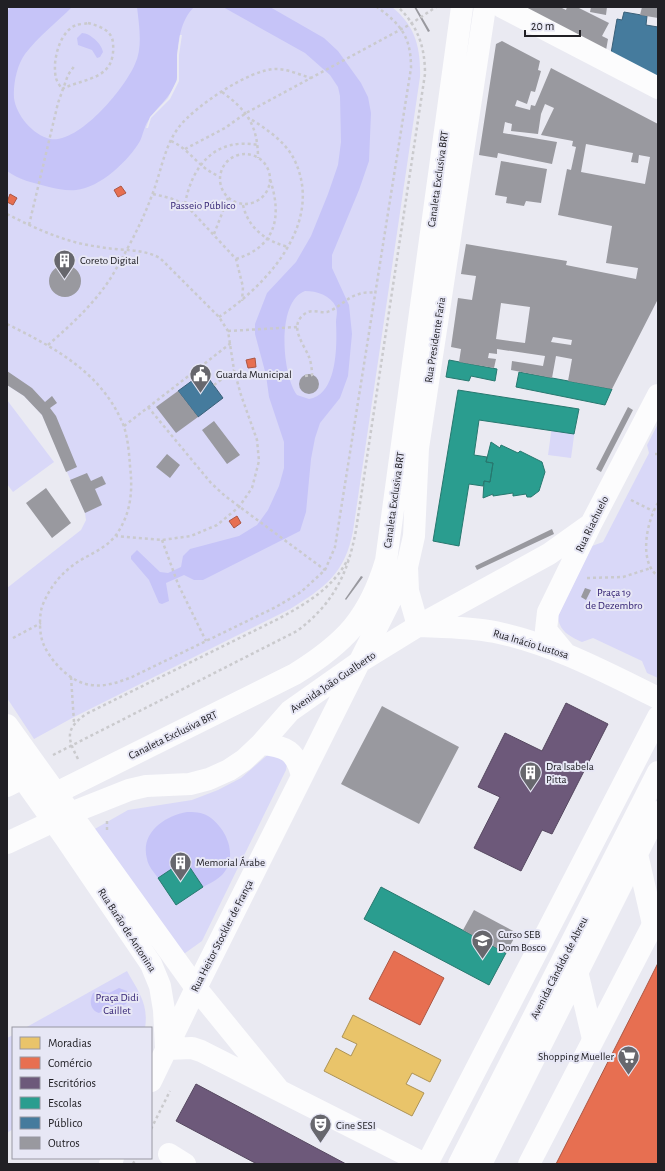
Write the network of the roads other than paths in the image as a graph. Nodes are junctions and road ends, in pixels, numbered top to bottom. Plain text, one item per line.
1 (462, 7) edge
2 (485, 7) edge
3 (502, 7) edge
4 (658, 88) edge
5 (658, 395) edge
6 (591, 524) junction
7 (407, 567) junction
8 (418, 626) junction
9 (564, 652) junction
10 (358, 663) junction
11 (658, 698) edge
12 (658, 717) edge
13 (7, 725) edge
14 (261, 744) junction
15 (7, 756) edge
16 (658, 772) edge
17 (302, 776) junction
18 (15, 782) edge
19 (48, 797) junction
20 (658, 812) edge
21 (62, 817) junction
22 (7, 843) edge
23 (637, 854) junction
24 (656, 919) edge
25 (577, 971) junction
26 (196, 988) junction
27 (593, 1039) junction
28 (166, 1049) junction
29 (152, 1079) edge
30 (279, 1090) junction
31 (426, 1164) edge
32 (459, 1164) edge
33 (480, 1164) edge
34 (529, 1164) edge

1 - 19 street, Canaleta Exclusiva BRT
2 - 7 street, Rua Presidente Faria
3 - 4 street
5 - 6 street, Rua Riachuelo
6 - 8 street, Avenida João Gualberto
6 - 9 street, Rua Riachuelo
7 - 8 street
7 - 10 street, Rua Presidente Faria
8 - 9 street, Rua Inácio Lustosa
8 - 10 street, Avenida João Gualberto
9 - 11 street, Rua Inácio Lustosa
10 - 14 street, Avenida João Gualberto
10 - 17 street, Rua Heitor Stockler de França
12 - 31 street
13 - 19 street
14 - 17 street
14 - 21 street, Avenida João Gualberto
15 - 18 street
16 - 32 street, Avenida Cândido de Abreu
17 - 26 street, Rua Heitor Stockler de França
18 - 19 street
19 - 21 street, Rua Barão de Antonina
20 - 23 street, Avenida Cândido de Abreu
21 - 22 street, Avenida João Gualberto
21 - 26 street, Rua Barão de Antonina
21 - 28 street, Rua Barão de Antonina
23 - 24 street
23 - 25 street, Avenida Cândido de Abreu
24 - 27 street
25 - 27 street
25 - 33 street, Avenida Cândido de Abreu
26 - 28 street, Rua Heitor Stockler de França
26 - 30 street, Rua Barão de Antonina
27 - 34 street
28 - 29 street, Rua Heitor Stockler de França
28 - 30 street, Rua Barão de Antonina
30 - 31 street, Rua Barão de Antonina

